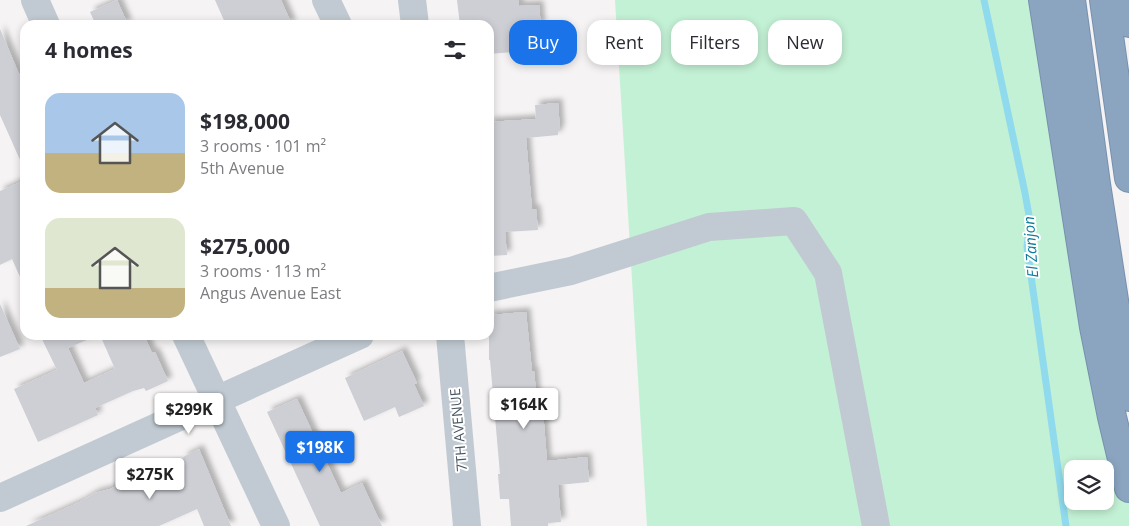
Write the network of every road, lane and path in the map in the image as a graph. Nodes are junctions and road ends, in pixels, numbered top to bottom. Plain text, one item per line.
1 (35, 0) edge
2 (326, 0) edge
3 (412, 0) edge
4 (1043, 0) edge
5 (1072, 0) edge
6 (1104, 0) edge
7 (1126, 0) edge
8 (44, 20) edge
9 (336, 20) edge
10 (414, 20) edge
11 (1129, 23) edge
12 (1129, 178) edge
13 (494, 287) edge
14 (188, 340) edge
15 (349, 340) edge
16 (450, 340) edge
17 (1129, 397) edge
18 (215, 400) junction
19 (1129, 488) edge
20 (0, 498) edge
21 (276, 526) edge
22 (467, 526) edge
23 (876, 526) edge

1 - 8 street
2 - 9 street
3 - 10 street
4 - 19 highway
5 - 17 highway
6 - 12 highway
7 - 11 highway
13 - 23 street
14 - 18 street
15 - 18 street
16 - 22 street, 7TH AVENUE
18 - 20 street
18 - 21 street

